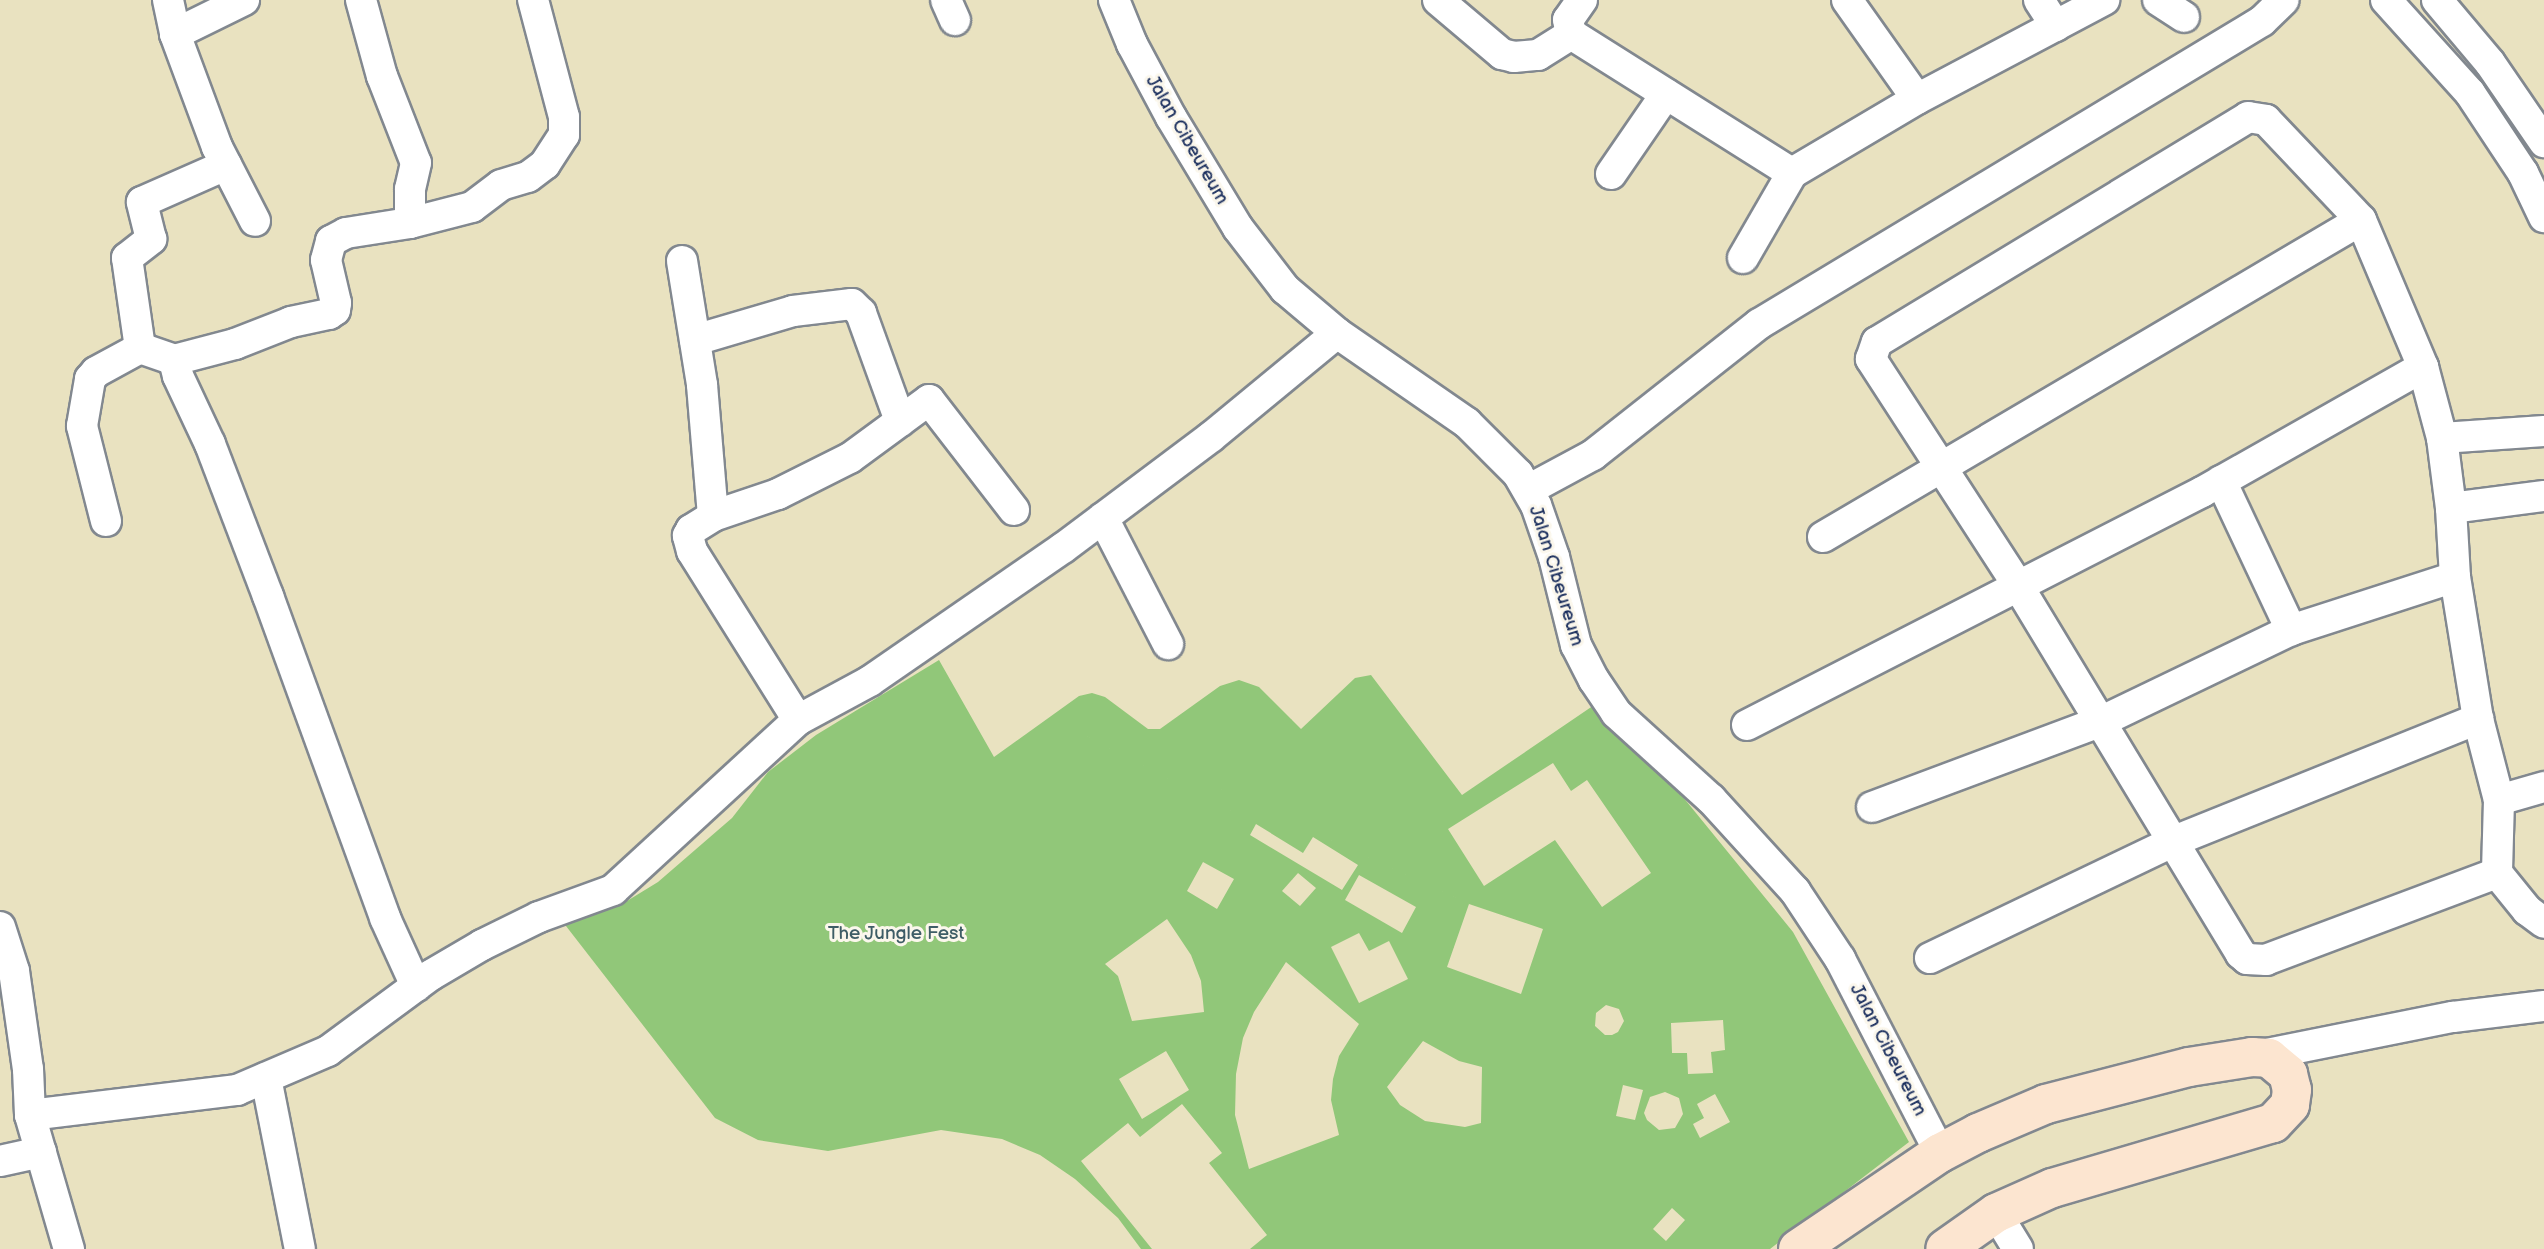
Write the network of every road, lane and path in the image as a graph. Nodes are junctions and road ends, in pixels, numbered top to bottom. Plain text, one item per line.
1 (168, 0) edge
2 (244, 0) edge
3 (361, 0) edge
4 (1114, 0) edge
5 (1438, 0) edge
6 (2039, 0) edge
7 (2104, 0) edge
8 (2158, 0) edge
9 (2284, 0) edge
10 (2386, 0) edge
11 (2437, 0) edge
12 (1846, 2) edge
13 (535, 5) edge
14 (1572, 11) edge
15 (2184, 17) dead end
16 (2056, 26) junction
17 (174, 34) junction
18 (1666, 94) junction
19 (1917, 99) junction
20 (2544, 142) edge
21 (226, 165) junction
22 (1792, 173) junction
23 (1611, 174) dead end
24 (2544, 217) edge
25 (2361, 220) junction
26 (255, 221) dead end
27 (410, 223) junction
28 (1743, 258) dead end
29 (682, 261) dead end
30 (1337, 333) junction
31 (695, 340) junction
32 (140, 348) junction
33 (174, 360) junction
34 (2423, 367) junction
35 (900, 421) junction
36 (2544, 431) edge
37 (2442, 438) junction
38 (1942, 467) junction
39 (2221, 481) junction
40 (1528, 490) junction
41 (2544, 496) edge
42 (2451, 509) junction
43 (1014, 510) dead end
44 (713, 516) junction
45 (1103, 518) junction
46 (106, 521) dead end
47 (1823, 537) dead end
48 (2455, 577) junction
49 (2019, 587) junction
50 (2291, 630) junction
51 (1168, 644) dead end
52 (2478, 719) junction
53 (798, 720) junction
54 (2102, 721) junction
55 (1747, 725) dead end
56 (2544, 787) edge
57 (2499, 800) junction
58 (1872, 807) dead end
59 (2174, 841) junction
60 (2497, 873) junction
61 (2544, 923) edge
62 (0, 927) edge
63 (1930, 958) dead end
64 (416, 986) junction
65 (2544, 1006) edge
66 (2326, 1040) junction
67 (2252, 1057) junction
68 (266, 1078) junction
69 (2292, 1084) junction
70 (30, 1115) junction
71 (41, 1152) junction
72 (1940, 1153) junction
73 (0, 1161) edge
74 (1997, 1213) junction
75 (69, 1249) edge
76 (300, 1249) edge
77 (1798, 1249) edge
78 (1945, 1249) edge
79 (2018, 1249) edge

1 - 17 street
2 - 17 street
3 - 27 street
4 - 30 street, Jalan Cibeureum
5 - 14 street
6 - 16 street
7 - 16 street
8 - 15 street
9 - 40 street
10 - 24 street
11 - 20 street
12 - 19 street
13 - 27 street
14 - 18 street
16 - 19 street
17 - 21 street
18 - 22 street
18 - 23 street
19 - 22 street
21 - 26 street
21 - 32 street
22 - 28 street
25 - 34 street
25 - 38 street
25 - 38 street
27 - 33 street
29 - 31 street
30 - 40 street, Jalan Cibeureum
30 - 45 street
31 - 35 street
31 - 44 street
32 - 33 street
32 - 46 street
33 - 64 street
34 - 37 street
34 - 39 street
35 - 43 street
35 - 44 street
36 - 37 street
37 - 42 street
38 - 47 street
38 - 49 street
39 - 49 street
39 - 50 street
40 - 72 street, Jalan Cibeureum
41 - 42 street
42 - 48 street
44 - 53 street
45 - 51 street
45 - 53 street
48 - 50 street
48 - 52 street
49 - 54 street
49 - 55 street
50 - 54 street
52 - 57 street
52 - 59 street
53 - 64 street
54 - 58 street
54 - 59 street
56 - 57 street
57 - 60 street
59 - 60 street
59 - 63 street
60 - 61 street
62 - 70 street
64 - 68 street
65 - 66 street
66 - 67 street
66 - 69 street
67 - 69 street
67 - 72 street
68 - 70 street
68 - 76 street
69 - 74 street
70 - 71 street
71 - 73 street
71 - 75 street
72 - 77 street
74 - 78 street
74 - 79 street

